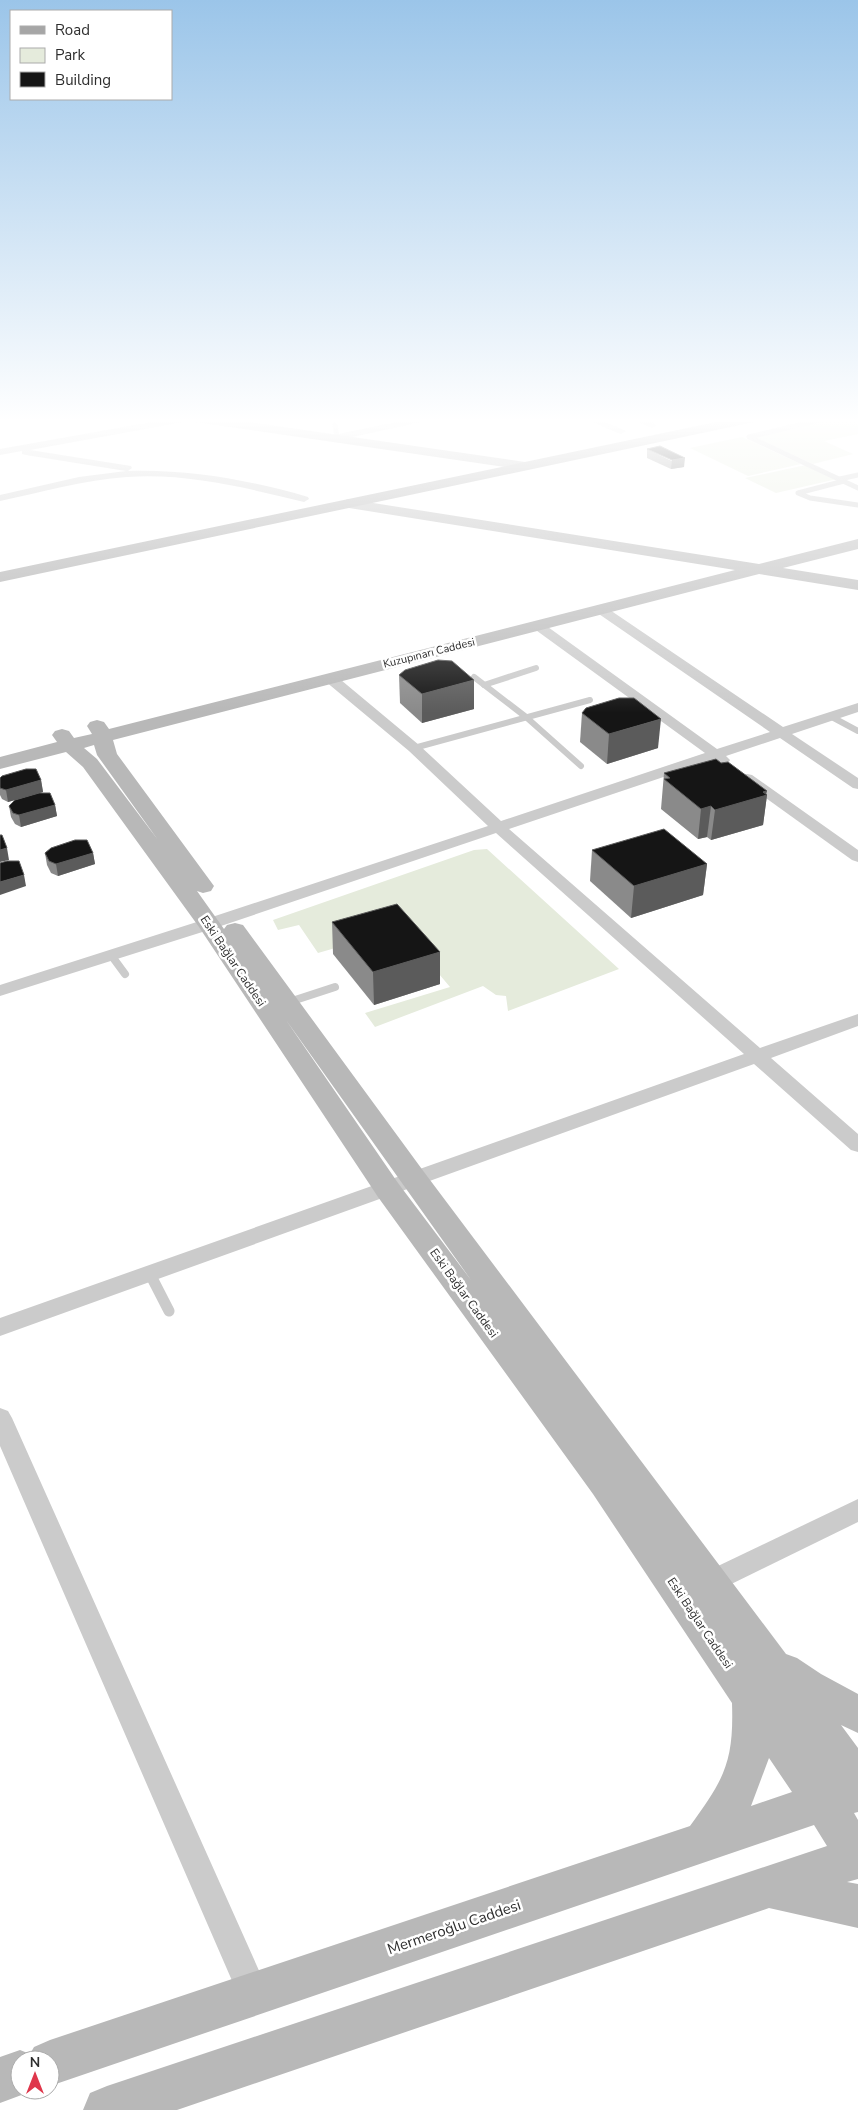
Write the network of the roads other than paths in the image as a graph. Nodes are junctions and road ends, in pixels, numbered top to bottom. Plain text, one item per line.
1 (221, 516) edge
2 (288, 516) edge
3 (428, 516) edge
4 (858, 535) edge
5 (858, 544) edge
6 (0, 563) edge
7 (737, 565) junction
8 (758, 569) junction
9 (0, 576) edge
10 (858, 584) edge
11 (600, 609) junction
12 (537, 625) junction
13 (536, 668) dead end
14 (474, 677) edge
15 (330, 678) junction
16 (484, 685) junction
17 (590, 700) dead end
18 (858, 707) edge
19 (526, 716) junction
20 (830, 716) junction
21 (100, 731) junction
22 (780, 732) junction
23 (858, 732) edge
24 (66, 740) junction
25 (414, 748) junction
26 (0, 751) edge
27 (715, 755) junction
28 (0, 763) edge
29 (581, 766) dead end
30 (858, 785) edge
31 (497, 826) junction
32 (858, 857) edge
33 (218, 921) junction
34 (111, 955) junction
35 (125, 974) dead end
36 (335, 987) dead end
37 (0, 991) edge
38 (286, 1003) junction
39 (858, 1020) edge
40 (759, 1056) junction
41 (858, 1145) edge
42 (401, 1184) junction
43 (150, 1274) junction
44 (169, 1311) dead end
45 (0, 1327) edge
46 (0, 1418) edge
47 (858, 1510) edge
48 (711, 1581) junction
49 (681, 1596) junction
50 (772, 1664) junction
51 (752, 1698) junction
52 (858, 1714) edge
53 (858, 1780) edge
54 (840, 1797) edge
55 (703, 1843) junction
56 (858, 1857) edge
57 (768, 1887) junction
58 (858, 1906) edge
59 (254, 1996) junction
60 (60, 2061) edge
61 (107, 2110) edge

1 - 6 main road
2 - 9 main road
3 - 7 street
4 - 7 street, Kuzupınarı Caddesi
5 - 8 street, Kuzupınarı Caddesi
7 - 8 street
7 - 21 street, Kuzupınarı Caddesi
8 - 10 street
8 - 11 street, Kuzupınarı Caddesi
11 - 12 street, Kuzupınarı Caddesi
11 - 22 street
12 - 15 street, Kuzupınarı Caddesi
12 - 27 street
13 - 16 lane
14 - 16 lane
15 - 21 street, Kuzupınarı Caddesi
15 - 25 street
16 - 19 lane
17 - 19 lane
18 - 20 street
19 - 25 lane
19 - 29 lane
20 - 22 street
20 - 23 lane
21 - 24 street, Kuzupınarı Caddesi
21 - 33 street, Eski Bağlar Caddesi
22 - 27 street
22 - 30 street
24 - 26 street, Kuzupınarı Caddesi
24 - 28 street, Kuzupınarı Caddesi
24 - 33 street, Eski Bağlar Caddesi
25 - 31 street
27 - 31 street
27 - 32 street
31 - 33 street
31 - 40 street
33 - 34 street
33 - 38 street, Eski Bağlar Caddesi
33 - 42 street, Eski Bağlar Caddesi
34 - 35 lane
34 - 37 street
36 - 38 lane
38 - 42 street, Eski Bağlar Caddesi
39 - 40 street
40 - 41 street
40 - 42 street
42 - 43 street
42 - 48 street, Eski Bağlar Caddesi
42 - 49 street, Eski Bağlar Caddesi
43 - 44 lane
43 - 45 street
46 - 59 street
47 - 48 street
48 - 49 street
48 - 50 street, Eski Bağlar Caddesi
49 - 51 street, Eski Bağlar Caddesi
50 - 52 street
50 - 53 street, Eski Bağlar Caddesi
51 - 54 street, Eski Bağlar Caddesi
51 - 55 street
54 - 55 street, Mermeroğlu Caddesi
54 - 56 street, Eski Bağlar Caddesi
55 - 59 street, Mermeroğlu Caddesi
56 - 57 street
57 - 58 street
57 - 61 street
59 - 60 street, Mermeroğlu Caddesi

